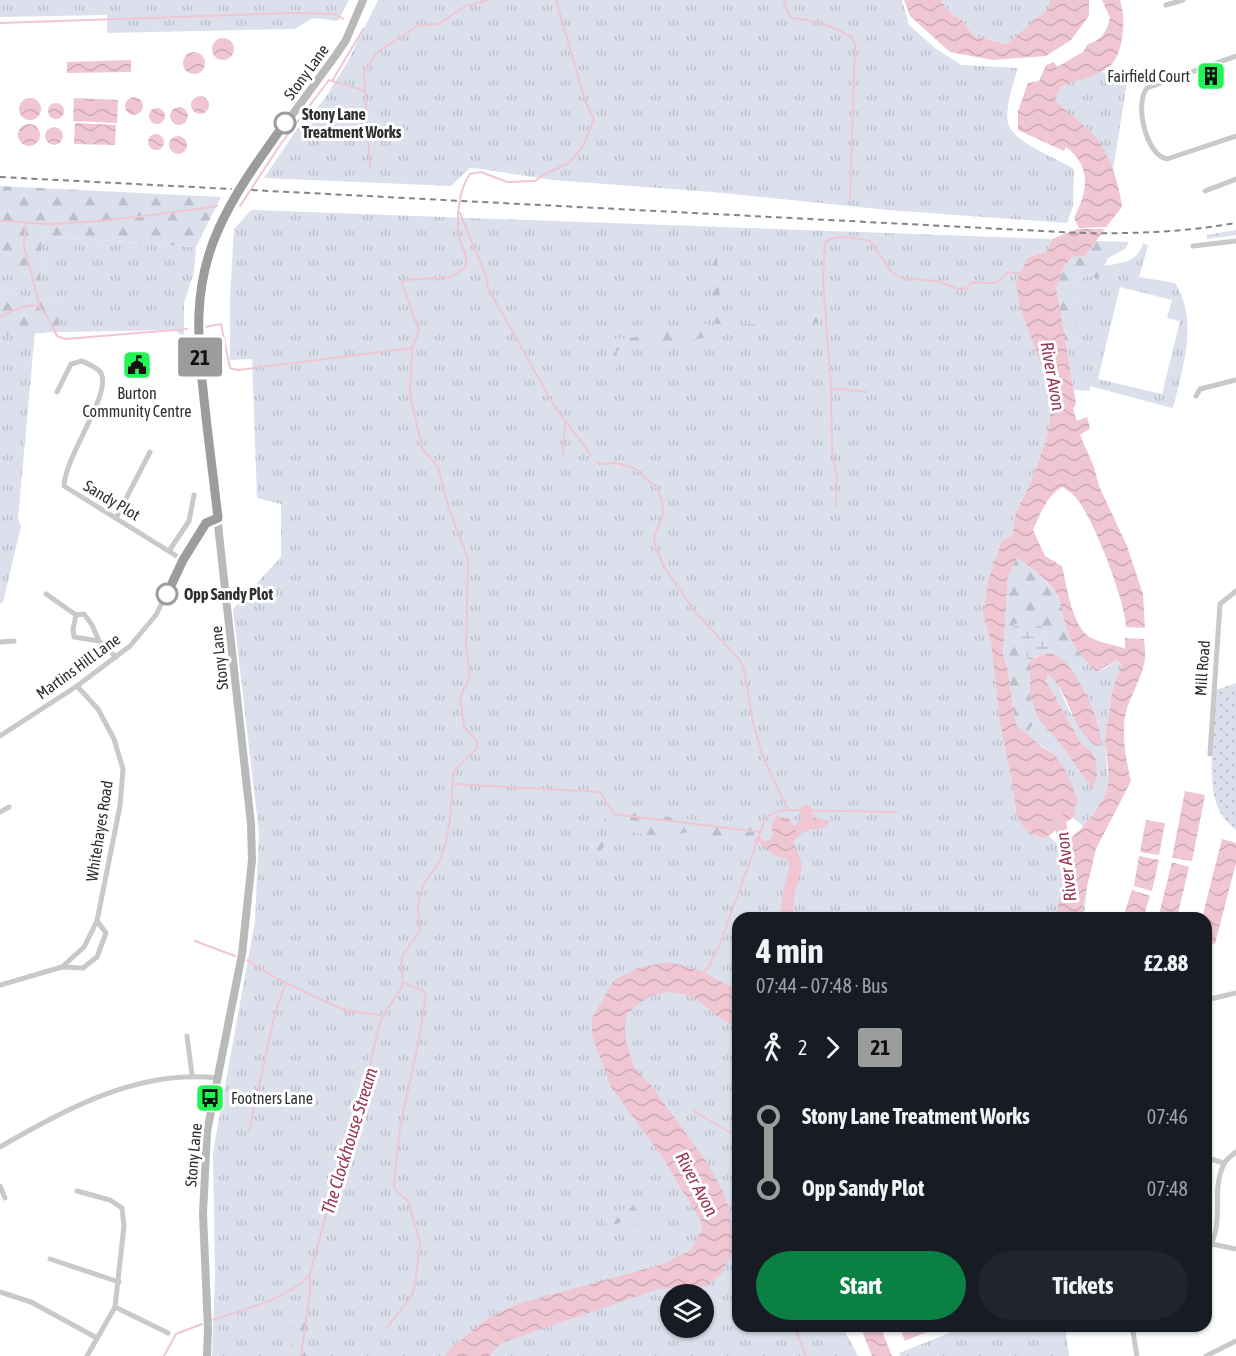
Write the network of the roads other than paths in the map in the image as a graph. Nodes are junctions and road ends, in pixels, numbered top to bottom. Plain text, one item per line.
1 (363, 0) edge
2 (1184, 0) edge
3 (1166, 5) dead end
4 (1236, 56) edge
5 (1236, 136) edge
6 (1236, 180) edge
7 (1205, 190) dead end
8 (1236, 241) edge
9 (1193, 246) dead end
10 (1236, 380) edge
11 (57, 392) dead end
12 (1196, 396) dead end
13 (150, 452) dead end
14 (194, 495) dead end
15 (116, 518) junction
16 (218, 518) junction
17 (170, 551) junction
18 (183, 560) junction
19 (1236, 591) edge
20 (46, 594) dead end
21 (76, 615) junction
22 (14, 641) dead end
23 (99, 641) junction
24 (0, 642) edge
25 (116, 657) junction
26 (77, 686) junction
27 (0, 736) edge
28 (1210, 754) dead end
29 (9, 807) dead end
30 (0, 812) edge
31 (97, 921) junction
32 (62, 967) junction
33 (0, 985) edge
34 (1236, 993) edge
35 (1212, 999) edge
36 (187, 1036) dead end
37 (192, 1075) junction
38 (217, 1078) junction
39 (0, 1148) edge
40 (1236, 1152) edge
41 (1212, 1160) edge
42 (1224, 1163) junction
43 (0, 1186) edge
44 (77, 1191) dead end
45 (5, 1198) dead end
46 (1212, 1244) joint
47 (1236, 1249) edge
48 (50, 1259) dead end
49 (119, 1282) junction
50 (0, 1292) edge
51 (115, 1307) junction
52 (1133, 1332) edge
53 (168, 1333) dead end
54 (97, 1338) junction
55 (1236, 1341) edge
56 (87, 1356) edge
57 (207, 1356) edge
58 (1137, 1356) edge
59 (1206, 1356) edge

1 - 16 main road, Stony Lane
2 - 3 street
4 - 5 street
6 - 7 street
8 - 9 street
10 - 12 street
11 - 15 street, Sandy Plot
13 - 15 street
14 - 17 street
15 - 17 street, Sandy Plot
16 - 18 street, Martins Hill Lane
16 - 38 main road, Stony Lane
17 - 18 street, Sandy Plot
18 - 25 street, Martins Hill Lane
19 - 28 street, Mill Road
20 - 21 street
21 - 23 street
21 - 23 street
22 - 24 street
23 - 25 street
25 - 26 street, Martins Hill Lane
26 - 27 street, Martins Hill Lane
26 - 31 street, Whitehayes Road
29 - 30 street
31 - 32 street, Whitehayes Road
31 - 32 street, Whitehayes Road
32 - 33 street, Whitehayes Road
34 - 35 street
36 - 37 street
37 - 38 street
37 - 39 street
38 - 57 main road, Stony Lane
40 - 42 street
41 - 42 street
42 - 46 street
43 - 45 street
44 - 49 street
46 - 47 street
48 - 49 street
49 - 51 street
50 - 54 street
51 - 53 street
51 - 54 street
52 - 58 street
54 - 56 street
55 - 59 street

